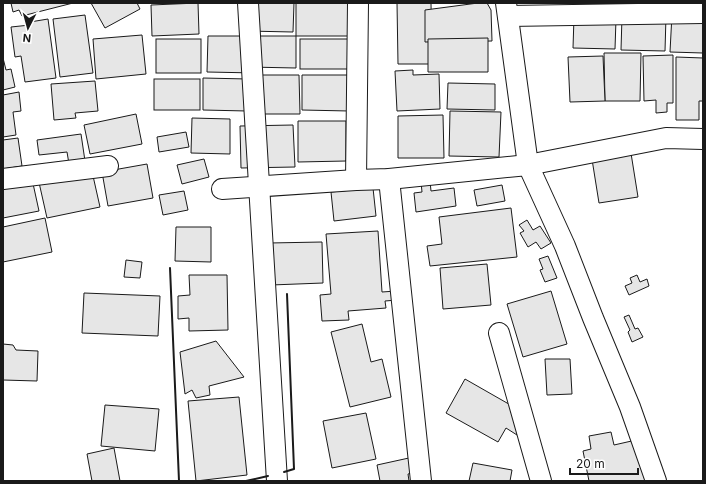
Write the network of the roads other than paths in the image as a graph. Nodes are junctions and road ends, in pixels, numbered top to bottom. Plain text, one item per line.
1 (248, 3) edge
2 (358, 3) edge
3 (507, 10) edge
4 (703, 13) edge
5 (703, 139) edge
6 (528, 165) junction
7 (108, 166) dead end
8 (3, 179) edge
9 (389, 179) junction
10 (356, 180) junction
11 (259, 187) junction
12 (222, 189) dead end
13 (499, 333) dead end
14 (276, 481) edge
15 (421, 481) edge
16 (541, 481) edge
17 (656, 481) edge

1 - 11 street
2 - 10 street
3 - 4 street
3 - 6 street
5 - 6 street
6 - 9 street
6 - 17 street
7 - 8 street
9 - 10 street
9 - 15 street
10 - 11 street
11 - 12 street
11 - 14 street
13 - 16 street

